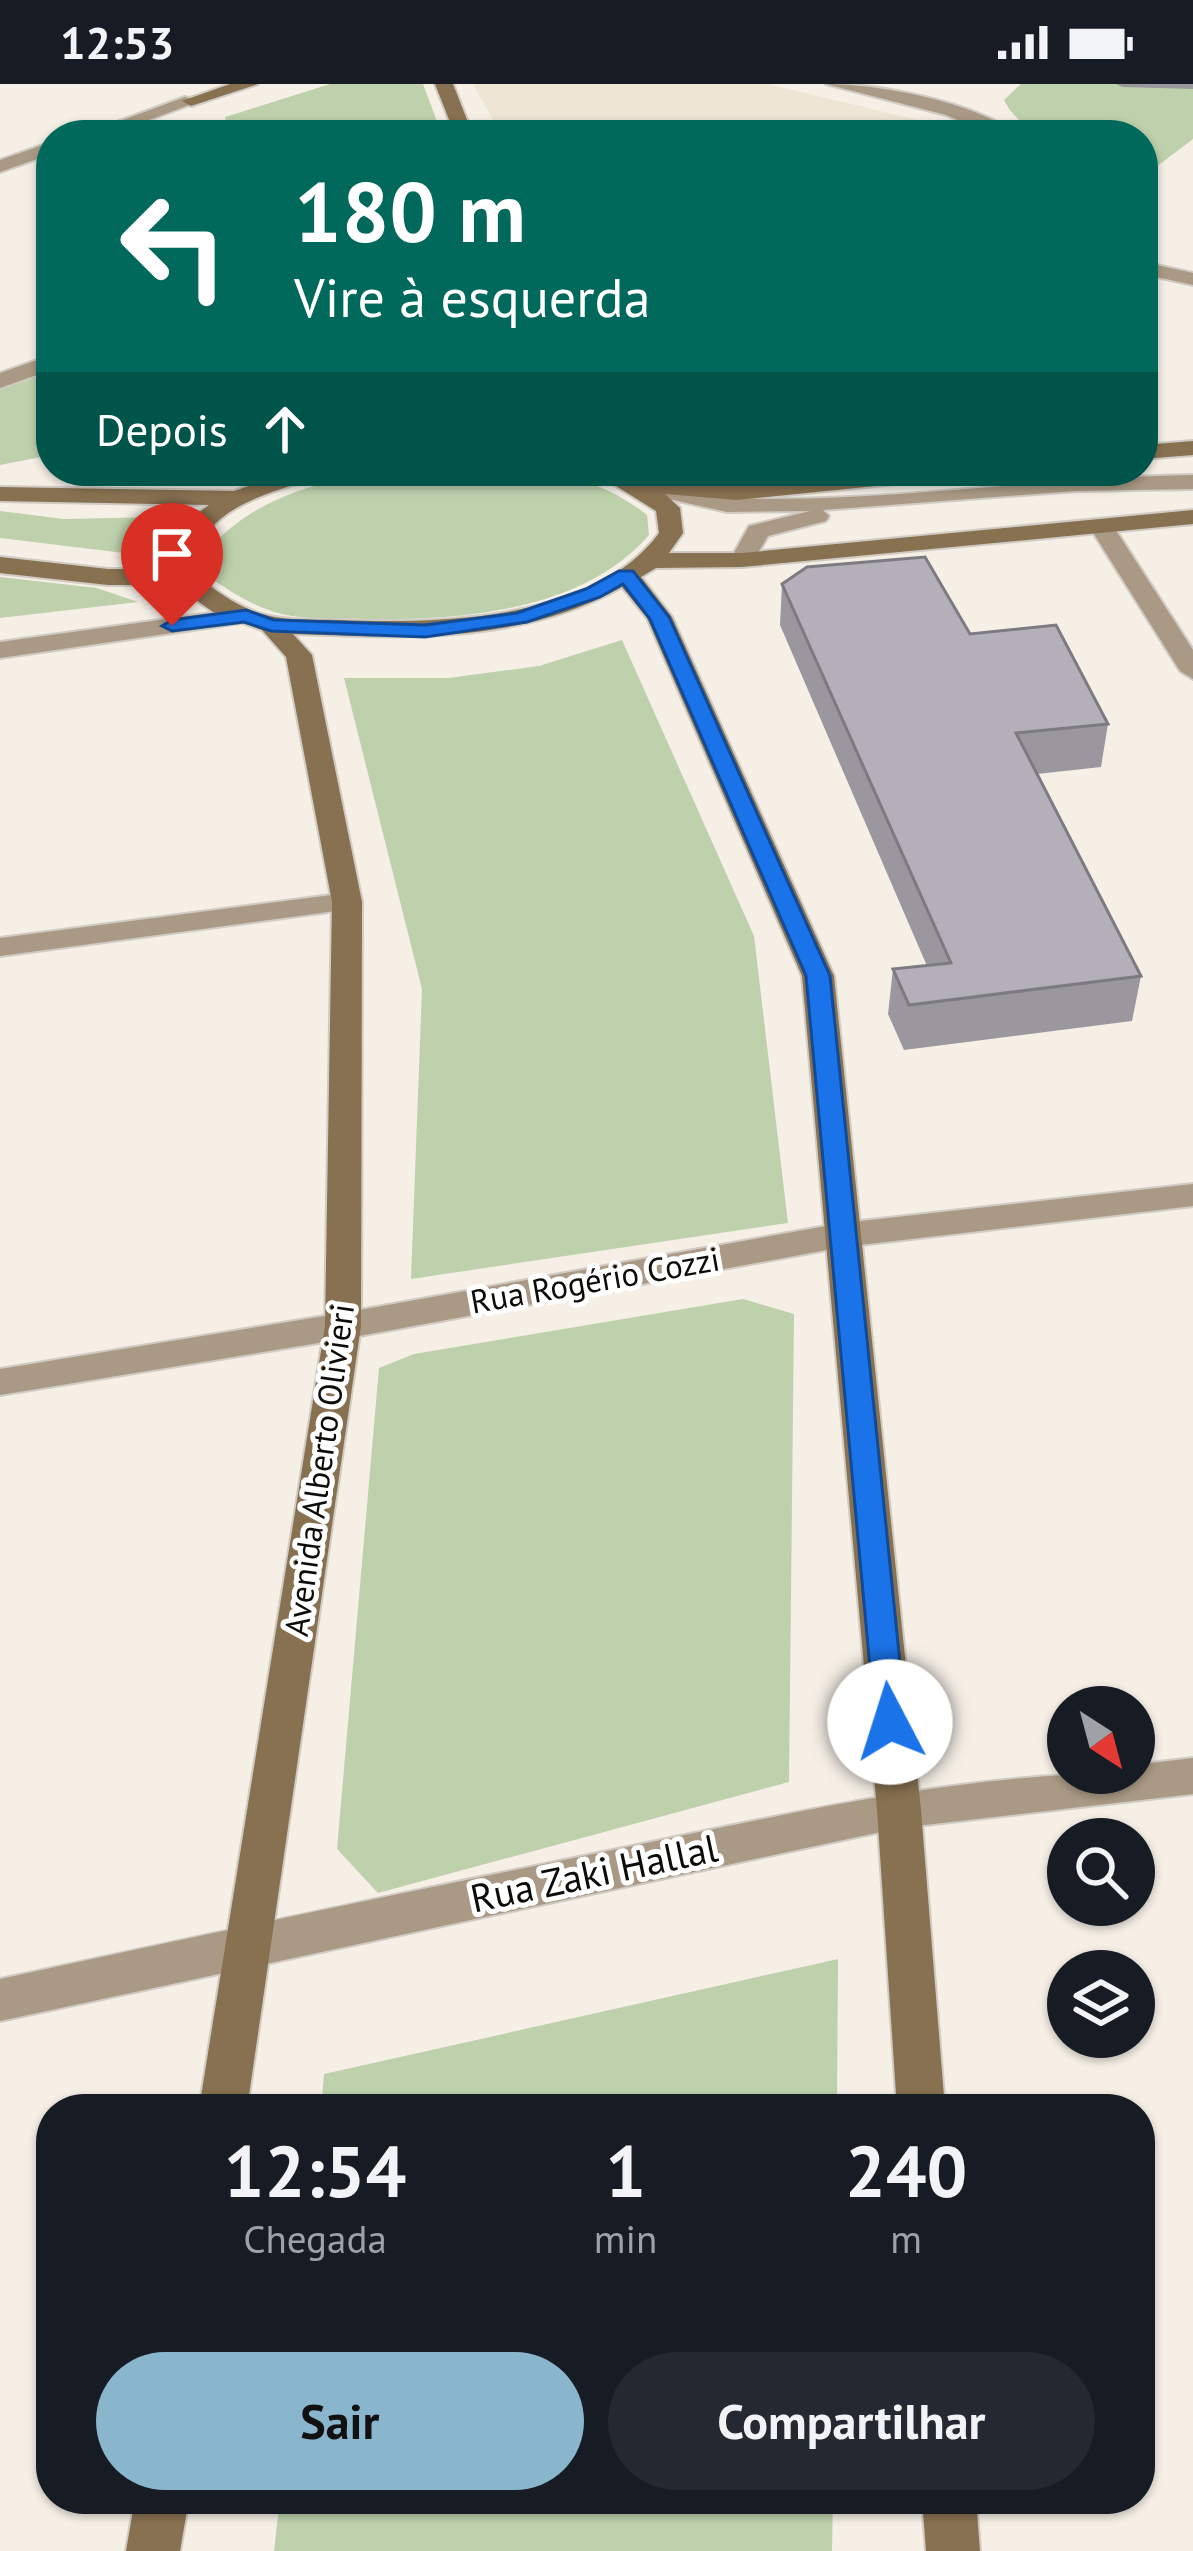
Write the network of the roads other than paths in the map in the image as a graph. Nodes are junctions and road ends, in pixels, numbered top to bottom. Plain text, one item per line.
1 (249, 84) edge
2 (444, 84) edge
3 (835, 84) edge
4 (191, 101) edge
5 (135, 120) edge
6 (458, 120) edge
7 (973, 120) edge
8 (36, 153) edge
9 (0, 166) edge
10 (1158, 271) edge
11 (1193, 279) edge
12 (36, 368) edge
13 (0, 381) edge
14 (1193, 448) edge
15 (1158, 451) edge
16 (1193, 482) edge
17 (1158, 483) edge
18 (41, 486) edge
19 (259, 486) edge
20 (638, 486) edge
21 (642, 486) edge
22 (648, 486) edge
23 (812, 486) edge
24 (1053, 486) edge
25 (10, 495) edge
26 (238, 498) junction
27 (873, 502) junction
28 (1193, 517) edge
29 (1101, 526) junction
30 (742, 560) junction
31 (0, 565) edge
32 (638, 568) junction
33 (181, 577) junction
34 (258, 621) junction
35 (0, 650) edge
36 (1193, 670) edge
37 (347, 902) junction
38 (0, 947) edge
39 (1193, 1195) edge
40 (843, 1234) junction
41 (344, 1326) junction
42 (0, 1382) edge
43 (1193, 1776) edge
44 (899, 1810) junction
45 (249, 1944) junction
46 (0, 2000) edge
47 (225, 2094) edge
48 (920, 2094) edge
49 (159, 2514) edge
50 (950, 2514) edge
51 (153, 2551) edge
52 (952, 2551) edge

1 - 4 main road
2 - 6 main road
3 - 7 street
4 - 5 street
8 - 9 street
10 - 11 street
12 - 13 street
14 - 15 main road
16 - 17 street
18 - 25 main road
19 - 26 main road
20 - 32 main road
21 - 27 street
22 - 23 main road
24 - 27 street
25 - 26 main road
26 - 33 main road
27 - 30 street
28 - 29 main road
29 - 30 main road
29 - 36 street
30 - 32 main road
31 - 33 main road
32 - 34 main road
32 - 40 main road
33 - 34 main road
34 - 35 street
34 - 37 main road, Avenida Alberto Olivieri
37 - 38 street
37 - 41 main road, Avenida Alberto Olivieri
39 - 40 street, Rua Rogério Cozzi
40 - 41 street, Rua Rogério Cozzi
40 - 44 main road
41 - 42 street, Rua Rogério Cozzi
41 - 45 main road, Avenida Alberto Olivieri
43 - 44 street, Rua Zaki Hallal
44 - 45 street, Rua Zaki Hallal
44 - 48 main road
45 - 46 street, Rua Zaki Hallal
45 - 47 main road, Avenida Alberto Olivieri
49 - 51 main road
50 - 52 main road

